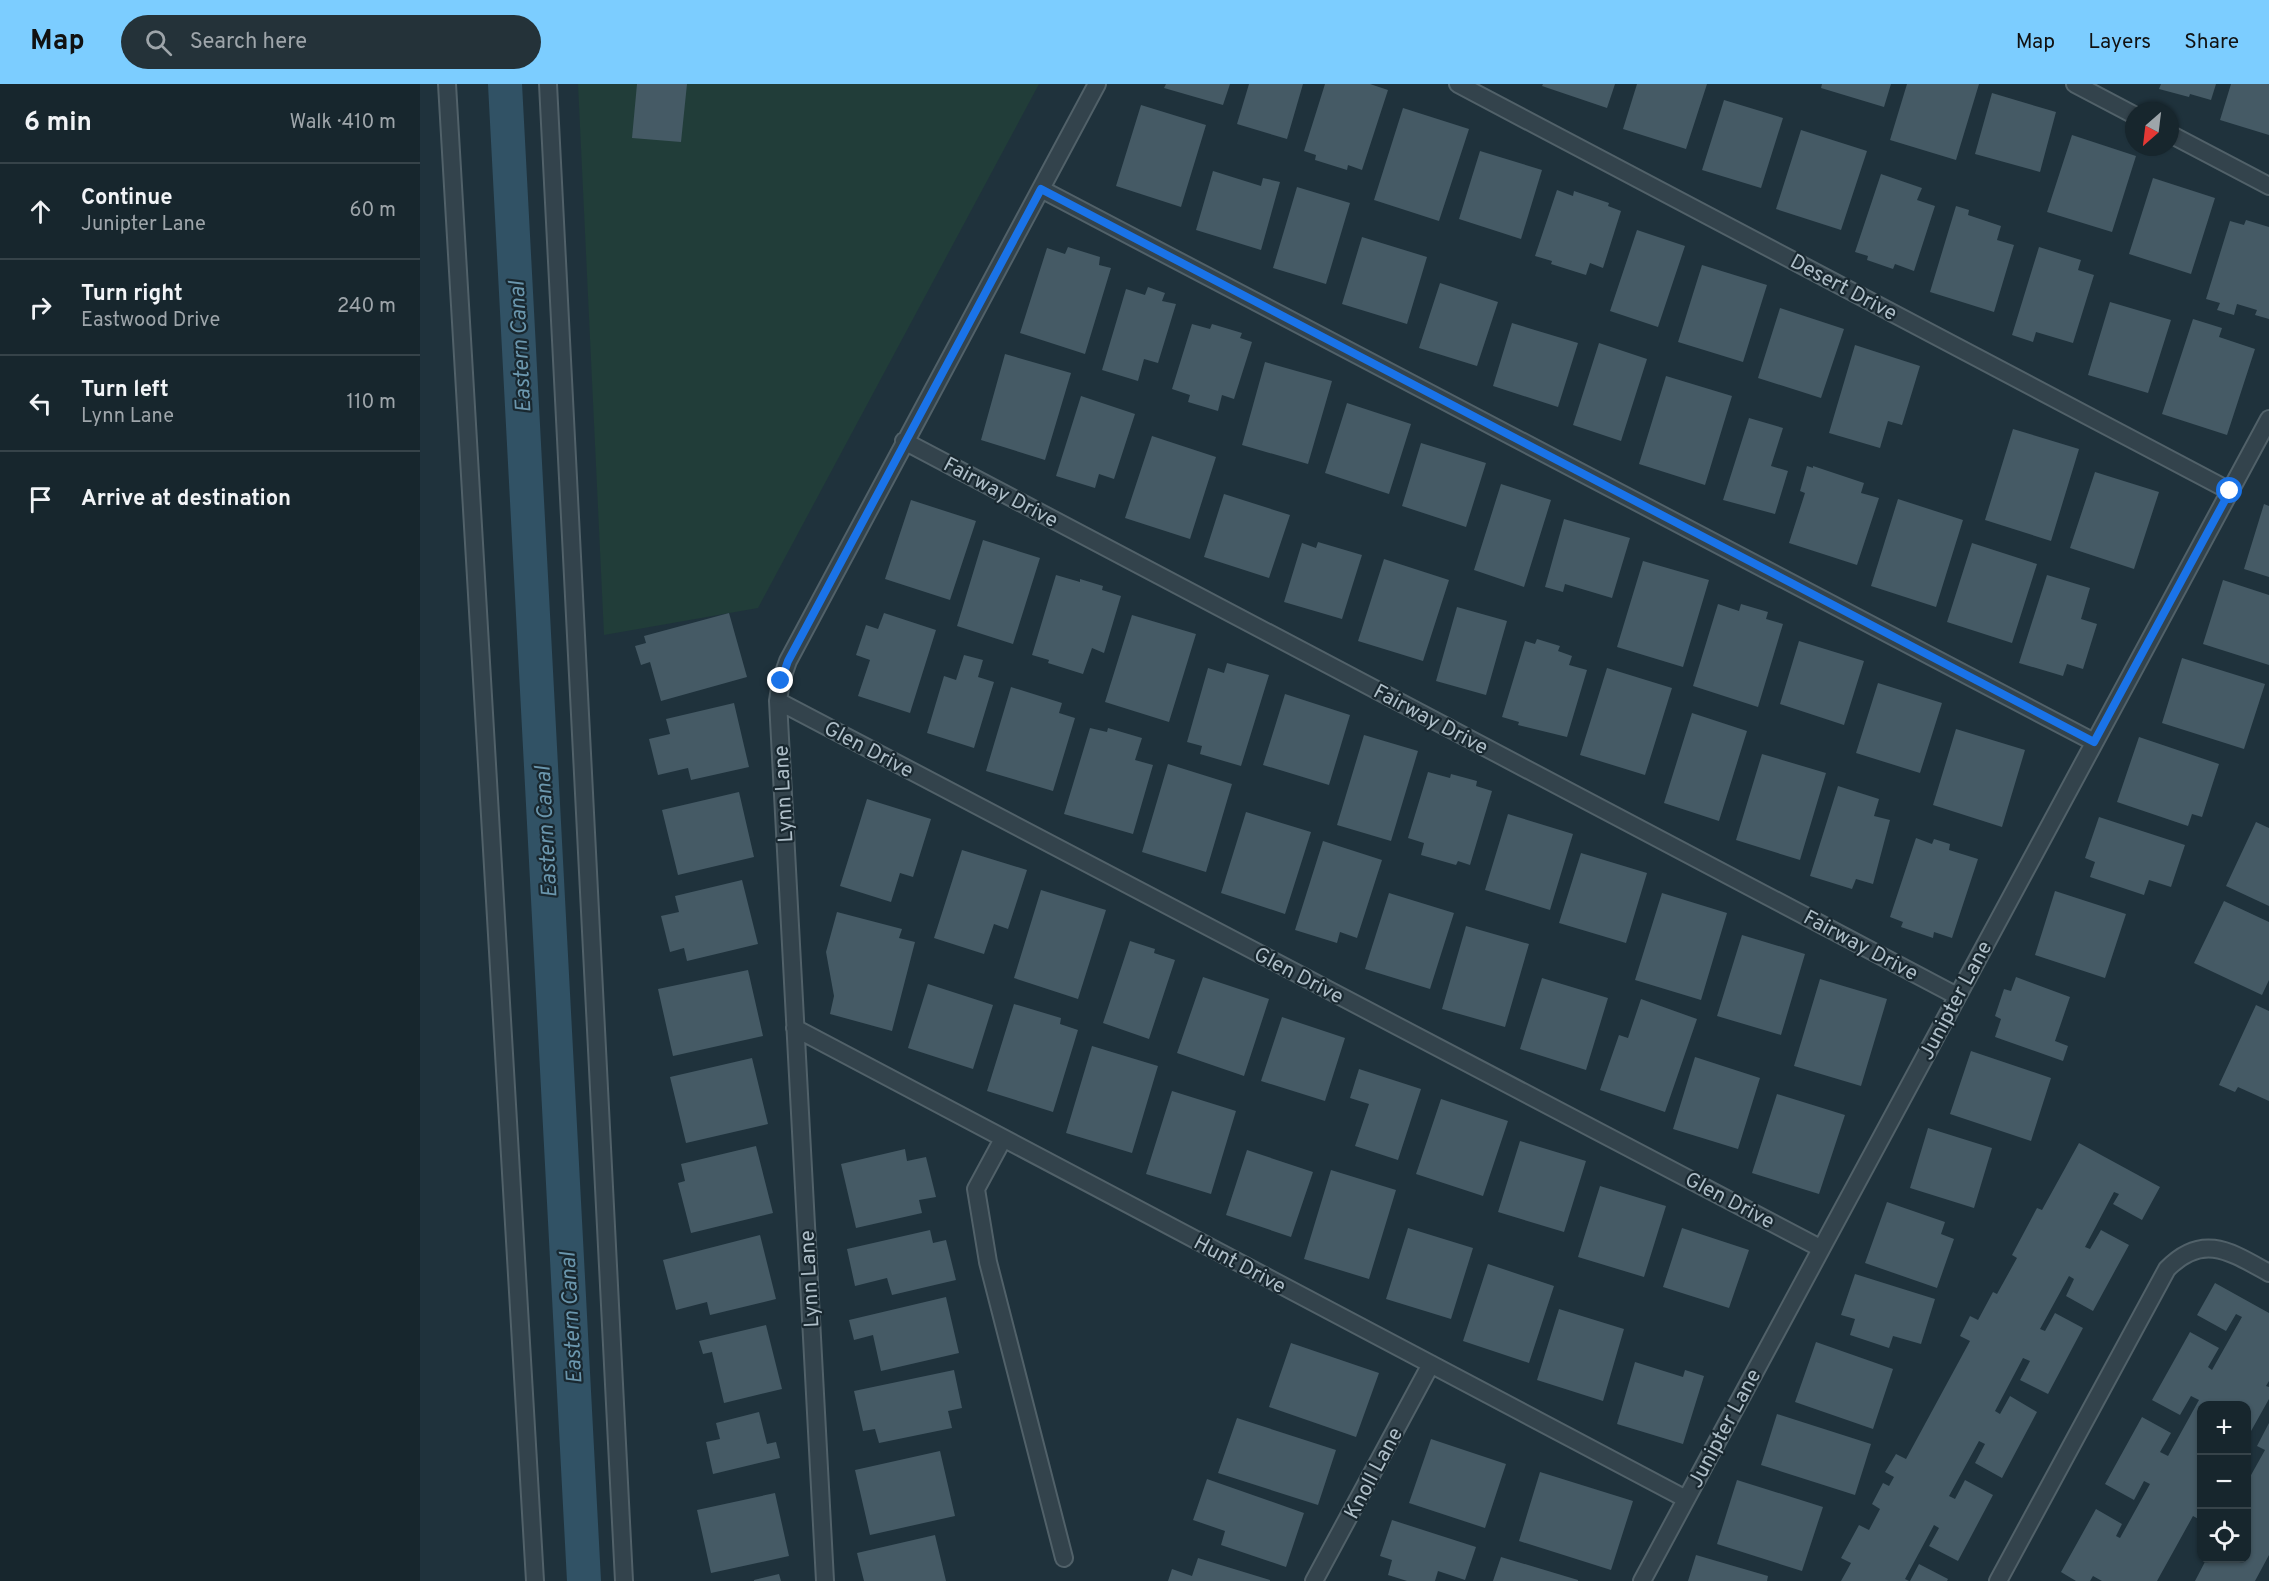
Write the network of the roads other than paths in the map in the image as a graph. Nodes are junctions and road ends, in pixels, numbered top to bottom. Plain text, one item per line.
1 (447, 84) edge
2 (548, 84) edge
3 (1097, 84) edge
4 (1458, 84) edge
5 (2075, 84) edge
6 (2125, 110) edge
7 (2179, 139) edge
8 (2269, 186) edge
9 (1041, 189) junction
10 (2269, 419) edge
11 (904, 441) junction
12 (2230, 491) junction
13 (778, 701) junction
14 (2094, 742) junction
15 (1957, 996) junction
16 (795, 1028) junction
17 (1003, 1139) junction
18 (1820, 1248) junction
19 (2269, 1273) edge
20 (1431, 1364) junction
21 (1686, 1499) junction
22 (1064, 1558) dead end
23 (535, 1581) edge
24 (624, 1581) edge
25 (825, 1581) edge
26 (1314, 1581) edge
27 (1642, 1581) edge
28 (1998, 1581) edge

1 - 23 lane
2 - 24 lane
3 - 9 lane, Lynn Lane
4 - 12 lane, Desert Drive
5 - 6 lane
7 - 8 lane
9 - 11 lane, Lynn Lane
9 - 14 lane
10 - 12 lane, Junipter Lane
11 - 13 lane, Lynn Lane
11 - 15 lane, Fairway Drive
12 - 14 lane, Junipter Lane
13 - 16 lane, Lynn Lane
13 - 18 lane, Glen Drive
14 - 15 lane, Junipter Lane
15 - 18 lane, Junipter Lane
16 - 17 lane, Hunt Drive
16 - 25 lane, Lynn Lane
17 - 20 lane, Hunt Drive
17 - 22 lane
18 - 21 lane, Junipter Lane
19 - 28 lane
20 - 21 lane, Hunt Drive
20 - 26 lane, Knoll Lane
21 - 27 lane, Junipter Lane

